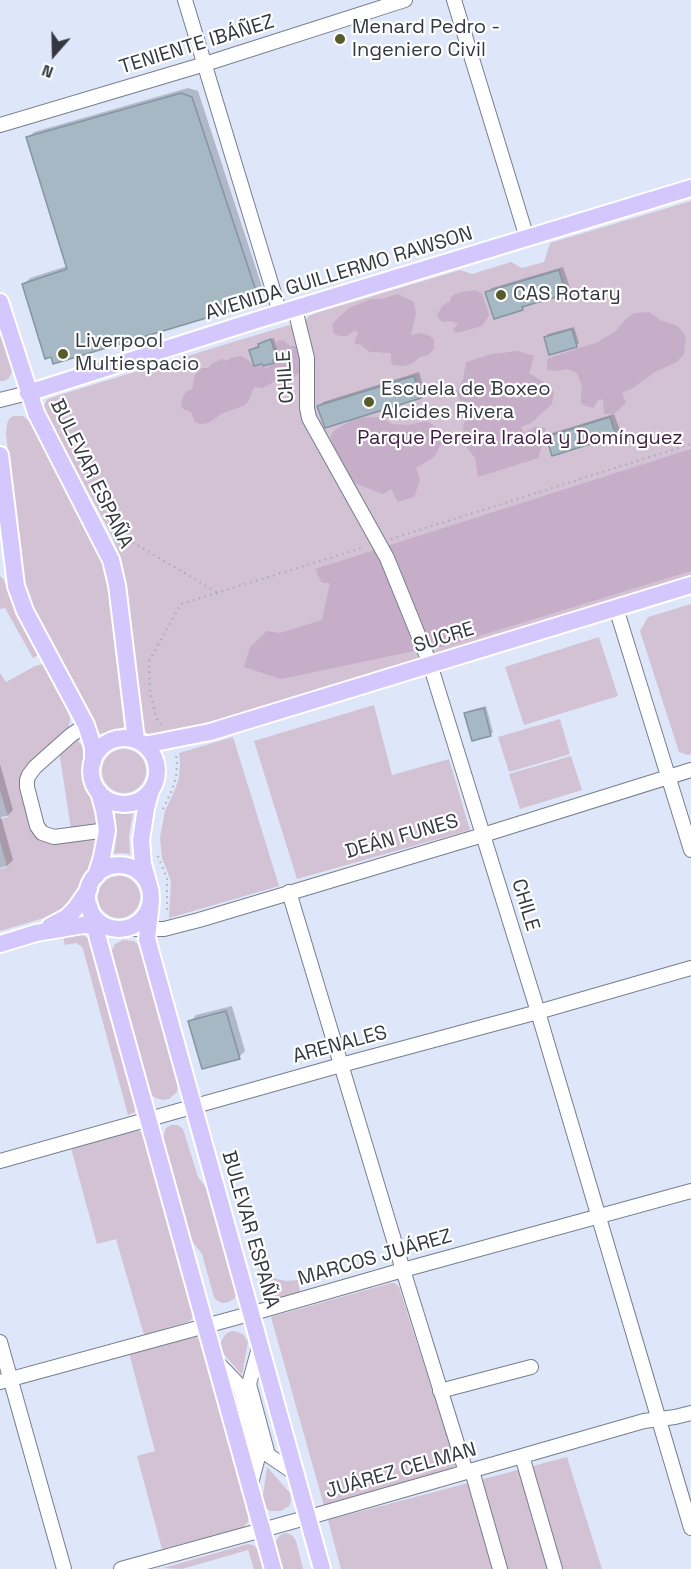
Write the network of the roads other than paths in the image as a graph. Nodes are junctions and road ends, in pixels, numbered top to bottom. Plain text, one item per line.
1 (185, 0) edge
2 (405, 0) edge
3 (454, 0) edge
4 (205, 64) junction
5 (0, 125) edge
6 (691, 188) edge
7 (527, 238) junction
8 (0, 302) edge
9 (287, 311) junction
10 (28, 393) junction
11 (0, 400) edge
12 (0, 455) edge
13 (7, 572) edge
14 (691, 585) edge
15 (616, 608) junction
16 (430, 664) junction
17 (86, 725) junction
18 (210, 732) junction
19 (140, 743) junction
20 (93, 762) junction
21 (157, 768) junction
22 (691, 770) edge
23 (668, 777) junction
24 (152, 789) junction
25 (99, 792) junction
26 (107, 830) junction
27 (483, 835) junction
28 (691, 850) edge
29 (148, 883) junction
30 (91, 890) junction
31 (290, 892) junction
32 (151, 901) junction
33 (108, 927) junction
34 (156, 929) junction
35 (36, 933) junction
36 (0, 944) edge
37 (691, 968) edge
38 (538, 1012) junction
39 (340, 1065) junction
40 (194, 1106) junction
41 (148, 1119) junction
42 (0, 1161) edge
43 (691, 1191) edge
44 (599, 1216) junction
45 (403, 1270) junction
46 (252, 1313) junction
47 (205, 1325) junction
48 (0, 1342) edge
49 (531, 1367) dead end
50 (5, 1380) edge
51 (441, 1391) junction
52 (691, 1413) edge
53 (659, 1419) junction
54 (522, 1456) junction
55 (469, 1471) junction
56 (308, 1518) junction
57 (691, 1528) edge
58 (262, 1530) junction
59 (63, 1569) edge
60 (121, 1569) edge
61 (273, 1569) edge
62 (322, 1569) edge
63 (500, 1569) edge
64 (555, 1569) edge

1 - 4 street, CHILE
2 - 4 street, TENIENTE IBÁÑEZ
3 - 7 street
4 - 5 street, TENIENTE IBÁÑEZ
4 - 9 street, CHILE
6 - 7 main road, AVENIDA GUILLERMO RAWSON
7 - 9 main road, AVENIDA GUILLERMO RAWSON
8 - 10 main road, BULEVAR ESPAÑA
9 - 10 main road, AVENIDA GUILLERMO RAWSON
9 - 16 street, CHILE
10 - 11 street, AVENIDA GUILLERMO RAWSON
10 - 19 main road, BULEVAR ESPAÑA
12 - 13 main road
13 - 17 main road
14 - 15 main road, SUCRE
15 - 16 main road, SUCRE
15 - 23 street
16 - 18 main road, SUCRE
16 - 27 street, CHILE
17 - 20 main road
17 - 26 street
18 - 19 main road, SUCRE
18 - 21 main road, SUCRE
19 - 20 main road
19 - 21 main road
20 - 25 main road
21 - 24 main road
22 - 23 street, DEÁN FUNES
23 - 27 street, DEÁN FUNES
23 - 28 street
24 - 25 main road
24 - 29 main road
25 - 26 main road
26 - 30 main road
27 - 31 street, DEÁN FUNES
27 - 38 street, CHILE
29 - 30 main road
29 - 32 main road
30 - 33 main road
30 - 35 main road, DEÁN FUNES
31 - 34 street, DEÁN FUNES
31 - 39 street
32 - 33 main road
32 - 34 main road, BULEVAR ESPAÑA
33 - 34 street, DEÁN FUNES
33 - 35 main road, DEÁN FUNES
33 - 41 main road
34 - 40 main road, BULEVAR ESPAÑA
35 - 36 main road, DEÁN FUNES
37 - 38 street, ARENALES
38 - 39 street, ARENALES
38 - 44 street, CHILE
39 - 40 street, ARENALES
39 - 45 street
40 - 41 street, ARENALES
40 - 46 main road, BULEVAR ESPAÑA
41 - 42 street, ARENALES
41 - 47 main road
43 - 44 street, MARCOS JUÁREZ
44 - 45 street, MARCOS JUÁREZ
44 - 53 street, CHILE
45 - 46 street, MARCOS JUÁREZ
45 - 51 street
46 - 47 street, MARCOS JUÁREZ
46 - 56 main road, BULEVAR ESPAÑA
47 - 50 street, MARCOS JUÁREZ
47 - 58 main road
48 - 50 street
49 - 51 street
50 - 59 street
51 - 55 street
52 - 53 street, JUÁREZ CELMAN
53 - 54 street, JUÁREZ CELMAN
53 - 57 street, CHILE
54 - 55 street, JUÁREZ CELMAN
54 - 64 street
55 - 56 street, JUÁREZ CELMAN
55 - 63 street
56 - 58 street, JUÁREZ CELMAN
56 - 62 main road, BULEVAR ESPAÑA
58 - 60 street, JUÁREZ CELMAN
58 - 61 main road

